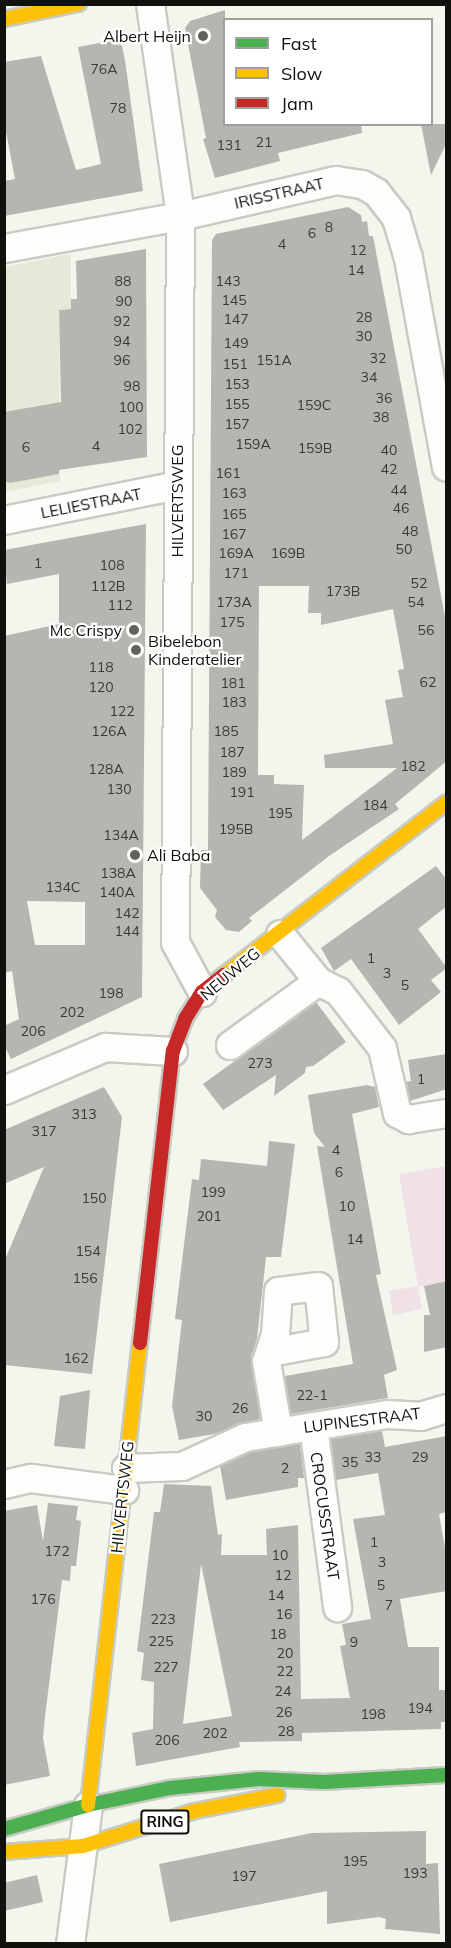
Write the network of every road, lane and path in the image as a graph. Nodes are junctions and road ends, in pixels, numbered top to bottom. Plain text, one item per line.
1 (78, 4) edge
2 (150, 4) edge
3 (4, 19) edge
4 (180, 216) junction
5 (4, 248) edge
6 (447, 467) edge
7 (177, 485) junction
8 (4, 520) edge
9 (447, 803) edge
10 (280, 933) junction
11 (318, 981) junction
12 (202, 992) junction
13 (230, 1045) dead end
14 (173, 1051) junction
15 (4, 1090) edge
16 (447, 1113) edge
17 (270, 1352) junction
18 (447, 1408) edge
19 (313, 1426) junction
20 (278, 1432) junction
21 (125, 1479) junction
22 (4, 1484) edge
23 (337, 1607) dead end
24 (447, 1775) edge
25 (324, 1782) junction
26 (88, 1804) junction
27 (4, 1829) edge
28 (83, 1846) junction
29 (4, 1852) edge
30 (70, 1944) edge

1 - 3 street
2 - 4 street, HILVERTSWEG
4 - 5 street, IRISSTRAAT
4 - 6 street, IRISSTRAAT
4 - 7 street, HILVERTSWEG
7 - 8 street, LELIESTRAAT
7 - 12 street, HILVERTSWEG
9 - 10 street, NEUWEG
10 - 11 street
10 - 12 street, NEUWEG
11 - 13 street
11 - 16 street
12 - 14 street, NEUWEG
14 - 15 street
14 - 21 street, HILVERTSWEG
17 - 17 street
17 - 20 street
18 - 19 street, LUPINESTRAAT
19 - 20 street, LUPINESTRAAT
19 - 23 street, CROCUSSTRAAT
20 - 21 street, LUPINESTRAAT
21 - 22 street, LUPINESTRAAT
21 - 26 street, HILVERTSWEG
24 - 25 street, RING
25 - 26 street, RING
25 - 28 street, RING
26 - 27 street, RING
26 - 28 street, HILVERTSWEG
28 - 29 street, RING
28 - 30 street, HILVERTSWEG

